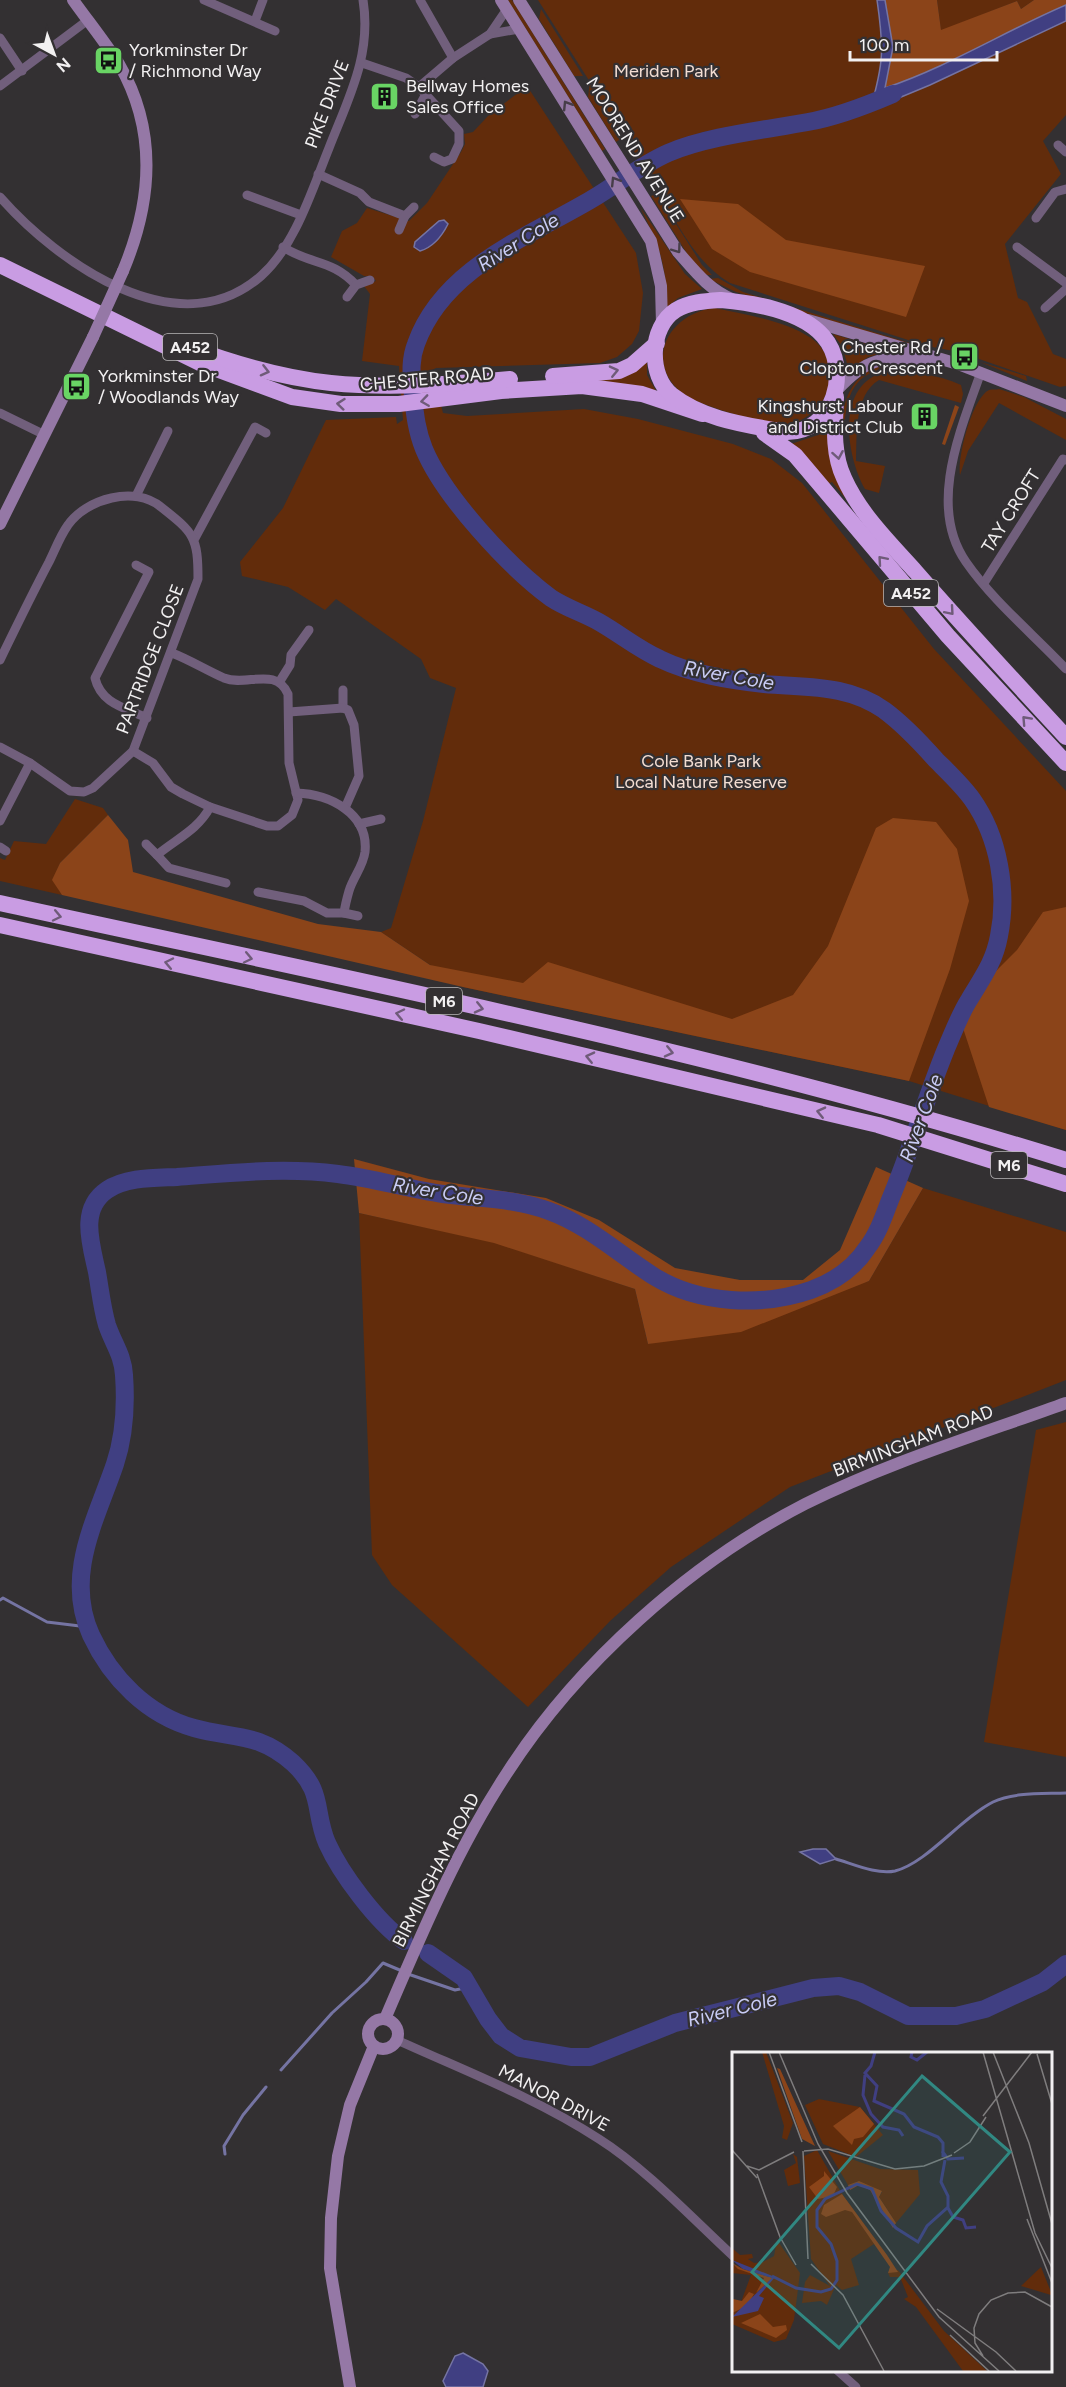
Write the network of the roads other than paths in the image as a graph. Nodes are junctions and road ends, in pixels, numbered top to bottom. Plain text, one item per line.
1 (74, 0) edge
2 (204, 0) edge
3 (263, 0) edge
4 (363, 0) edge
5 (420, 0) edge
6 (519, 0) edge
7 (504, 4) edge
8 (88, 20) junction
9 (255, 21) junction
10 (519, 29) junction
11 (275, 31) dead end
12 (490, 34) junction
13 (0, 38) edge
14 (453, 58) junction
15 (362, 63) junction
16 (22, 71) junction
17 (0, 86) edge
18 (423, 91) junction
19 (415, 114) dead end
20 (1058, 145) dead end
21 (1066, 152) edge
22 (434, 157) dead end
23 (318, 174) junction
24 (1066, 189) edge
25 (247, 195) dead end
26 (0, 197) edge
27 (414, 207) dead end
28 (301, 215) junction
29 (405, 216) junction
30 (1036, 218) dead end
31 (399, 230) dead end
32 (283, 247) junction
33 (1017, 247) dead end
34 (0, 256) edge
35 (0, 265) edge
36 (370, 280) dead end
37 (1066, 284) edge
38 (356, 285) junction
39 (1066, 289) edge
40 (347, 297) dead end
41 (738, 302) junction
42 (1045, 308) dead end
43 (801, 318) junction
44 (662, 324) junction
45 (657, 343) junction
46 (958, 364) junction
47 (981, 372) junction
48 (450, 391) junction
49 (836, 393) junction
50 (1066, 406) edge
51 (0, 413) edge
52 (702, 414) junction
53 (754, 426) junction
54 (168, 431) dead end
55 (266, 433) dead end
56 (45, 435) junction
57 (1066, 460) edge
58 (136, 496) junction
59 (0, 524) edge
60 (195, 538) junction
61 (136, 565) dead end
62 (984, 583) junction
63 (309, 630) dead end
64 (172, 653) junction
65 (0, 660) edge
66 (1066, 669) edge
67 (280, 681) junction
68 (343, 690) dead end
69 (343, 708) junction
70 (289, 712) junction
71 (147, 718) junction
72 (1066, 737) edge
73 (0, 747) edge
74 (133, 751) junction
75 (30, 763) junction
76 (1066, 763) edge
77 (296, 793) junction
78 (210, 807) junction
79 (345, 808) junction
80 (381, 819) dead end
81 (0, 821) edge
82 (359, 824) junction
83 (146, 844) dead end
84 (157, 855) junction
85 (226, 883) dead end
86 (258, 892) dead end
87 (0, 903) edge
88 (344, 914) junction
89 (358, 916) dead end
90 (0, 926) edge
91 (1066, 1160) edge
92 (1066, 1184) edge
93 (1066, 1403) edge
94 (386, 2019) junction
95 (397, 2040) junction
96 (374, 2046) junction
97 (732, 2255) edge
98 (839, 2372) edge
99 (350, 2387) edge
100 (856, 2387) edge

1 - 8 main road
2 - 9 street
3 - 9 street
4 - 15 street, PIKE DRIVE
5 - 14 street
6 -> 41 main road, MOOREND AVENUE
7 - 10 main road, MOOREND AVENUE
7 - 12 street
8 - 16 street
8 - 56 main road, bridge
9 - 11 street
10 - 12 street
44 -> 10 main road, MOOREND AVENUE
12 - 14 street
13 - 16 street
14 - 18 street
15 - 18 street
15 - 23 street, PIKE DRIVE
16 - 17 street
18 - 19 street
18 - 22 street
20 - 21 street
23 - 28 street, PIKE DRIVE
23 - 29 street
24 - 30 street
25 - 28 street
26 - 32 street, PIKE DRIVE
27 - 29 street
28 - 32 street, PIKE DRIVE
29 - 31 street
32 - 38 street
33 - 37 street
34 -> 48 highway, CHESTER ROAD / A452
48 -> 35 highway, CHESTER ROAD / A452
36 - 38 street
38 - 40 street
39 - 42 street
41 - 43 highway, A452
41 - 44 highway, A452
43 - 46 main road
43 - 49 highway, A452
44 - 45 highway, A452
48 -> 45 highway, CHESTER ROAD / A452
45 - 52 highway, A452
46 - 47 main road
46 - 49 main road
47 - 50 main road
47 - 62 street
48 - 52 highway, CHESTER ROAD / A452
49 - 53 highway, A452
49 -> 72 highway, A452
51 - 56 street
52 - 53 highway, A452
76 -> 53 highway, A452
54 - 58 street
55 - 60 street
56 - 59 main road
57 - 62 street, TAY CROFT
58 - 60 street
58 - 65 street
60 - 64 street, PARTRIDGE CLOSE
61 - 71 street
62 - 66 street
63 - 67 street
64 - 67 street
64 - 71 street, PARTRIDGE CLOSE
67 - 70 street
68 - 69 street
69 - 70 street
69 - 79 street
70 - 77 street
71 - 74 street, PARTRIDGE CLOSE
73 - 75 street
74 - 75 street, PARTRIDGE CLOSE
74 - 78 street
75 - 81 street
77 - 78 street
77 - 79 street
78 - 84 street
79 - 82 street
80 - 82 street
82 - 88 street
83 - 84 street
84 - 85 street
86 - 88 street
87 -> 91 highway, M6
88 - 89 street
92 -> 90 highway, M6
93 - 94 main road, BIRMINGHAM ROAD
94 - 95 main road
94 - 96 main road
95 - 96 main road
95 - 97 street, MANOR DRIVE
96 - 99 main road
98 - 100 street

